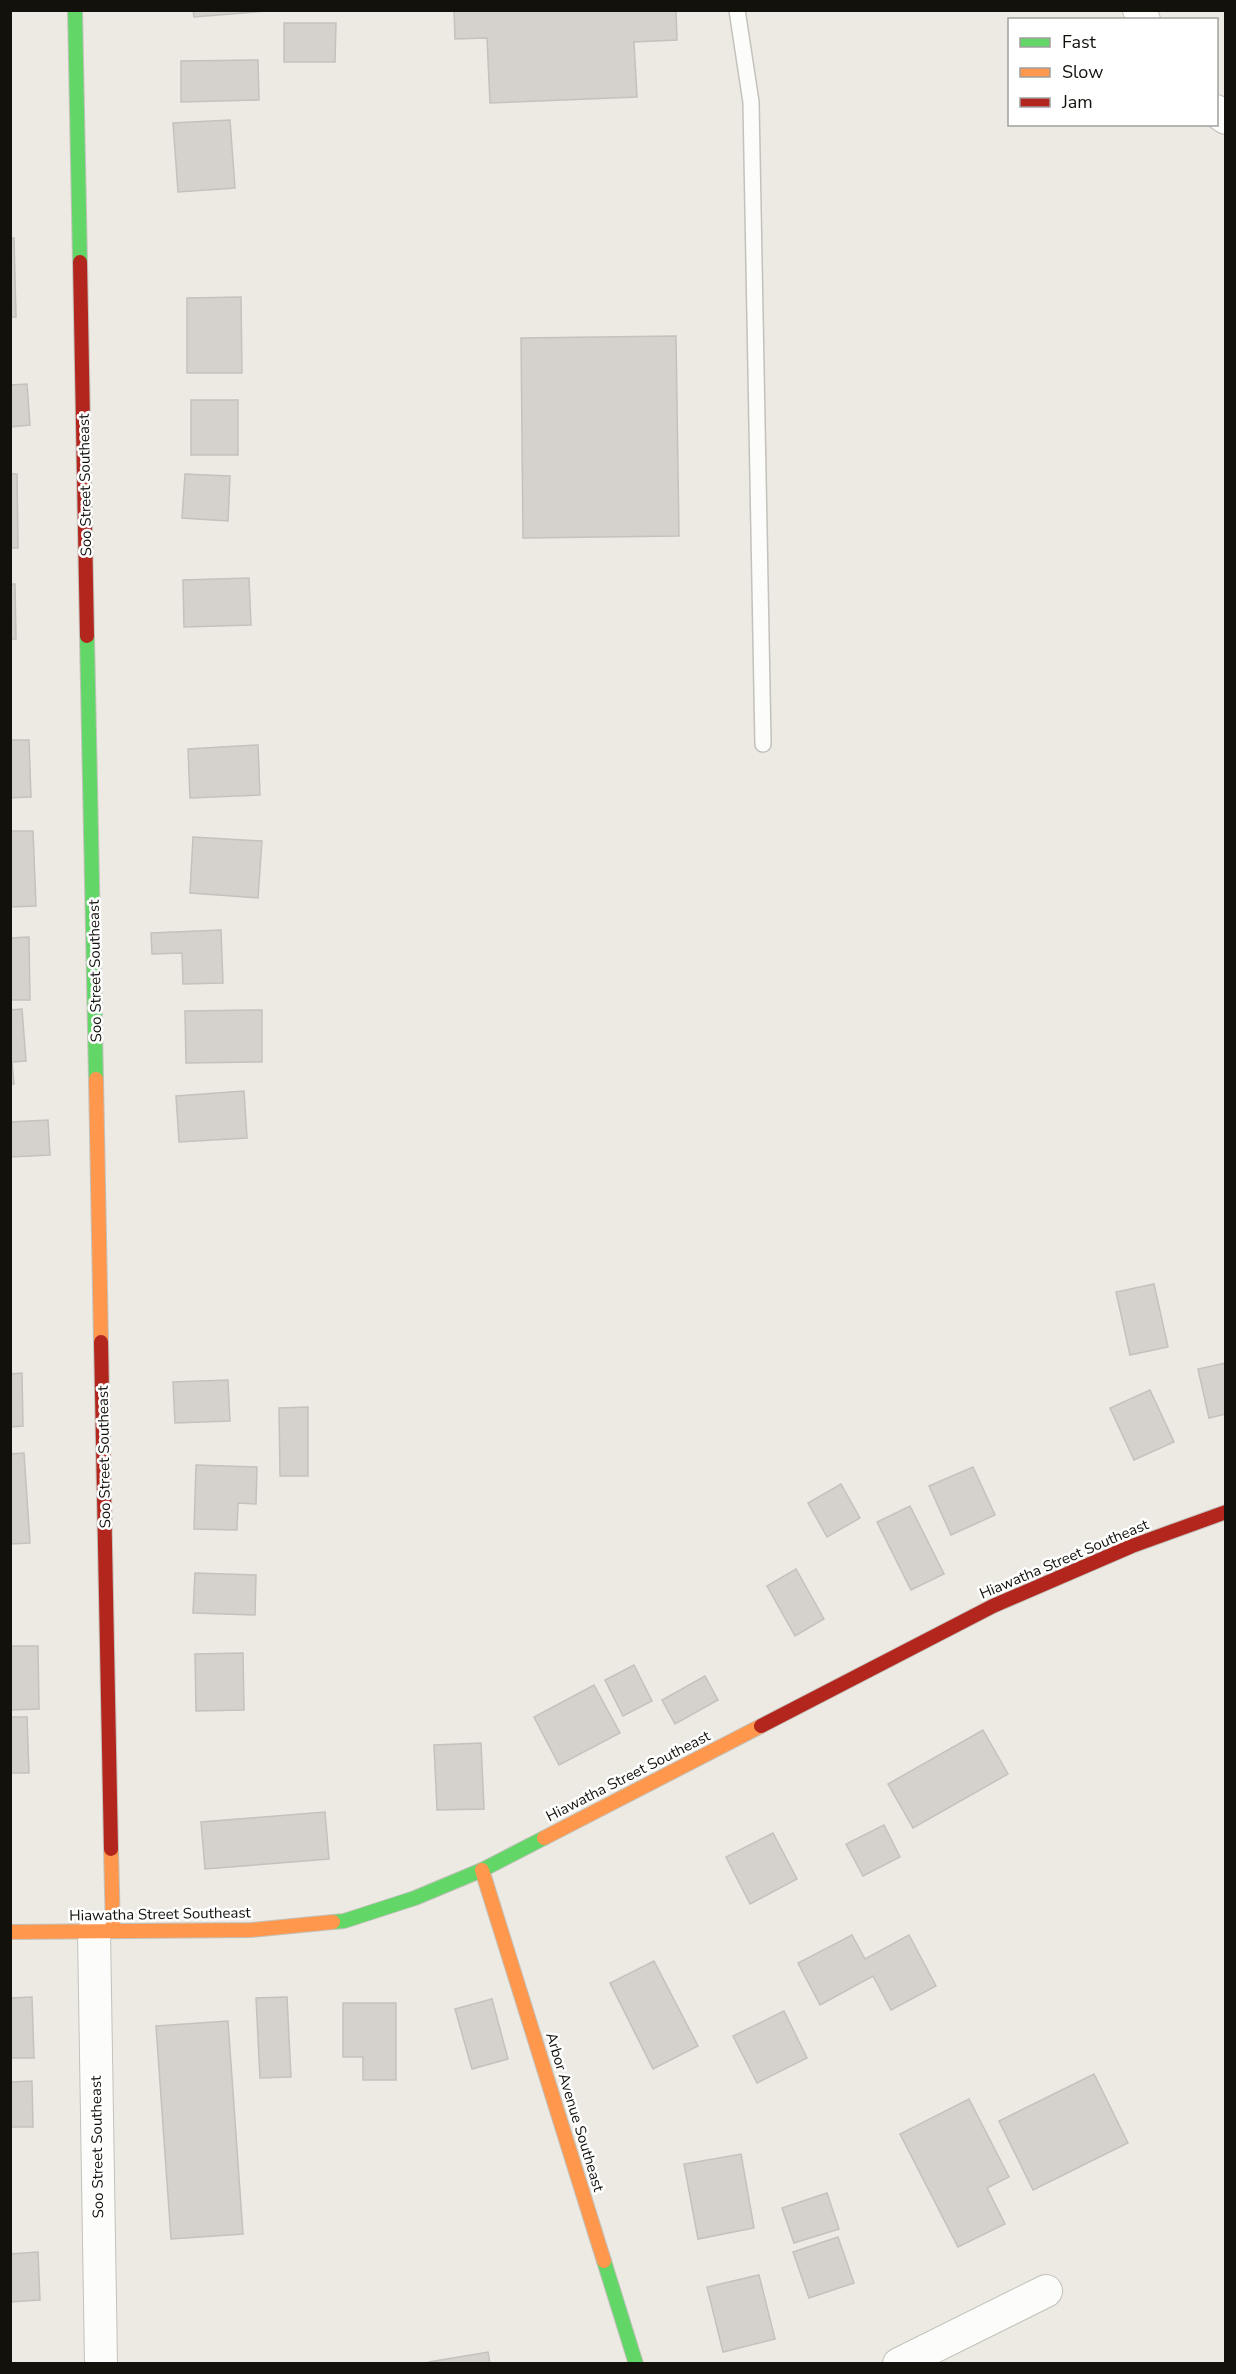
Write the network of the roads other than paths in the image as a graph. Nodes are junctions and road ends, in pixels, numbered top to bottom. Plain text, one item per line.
1 (75, 10) edge
2 (737, 10) edge
3 (763, 744) dead end
4 (1226, 1512) edge
5 (482, 1870) junction
6 (104, 1931) junction
7 (10, 1932) edge
8 (1046, 2291) dead end
9 (101, 2364) edge
10 (636, 2364) edge
11 (899, 2364) edge

1 - 6 street, Soo Street Southeast
2 - 3 lane
4 - 5 street, Hiawatha Street Southeast
5 - 6 street, Hiawatha Street Southeast
5 - 10 street, Arbor Avenue Southeast
6 - 7 street, Hiawatha Street Southeast
6 - 9 street, Soo Street Southeast
8 - 11 street

